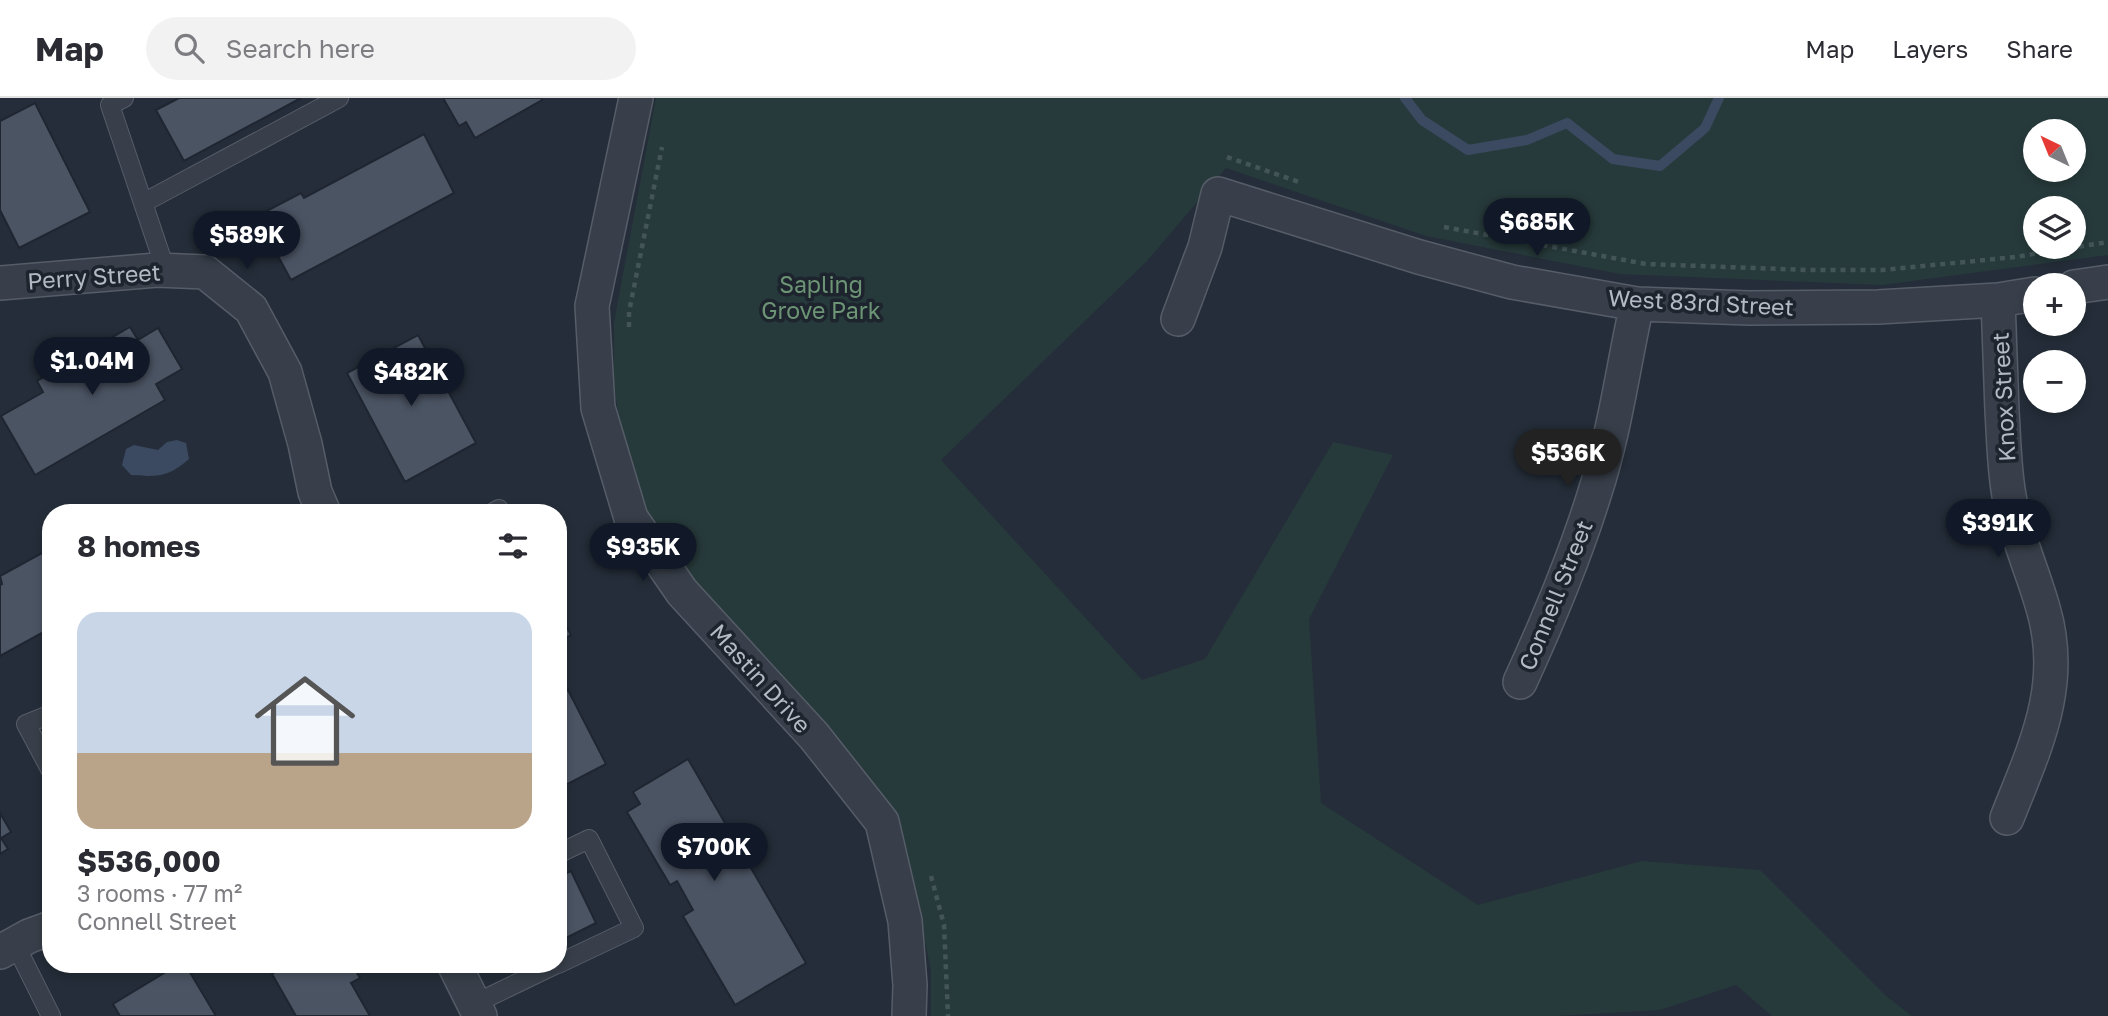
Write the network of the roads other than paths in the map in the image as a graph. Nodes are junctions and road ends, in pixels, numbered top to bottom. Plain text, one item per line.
1 (124, 98) edge
2 (340, 98) edge
3 (636, 98) edge
4 (143, 203) junction
5 (166, 271) junction
6 (2108, 282) edge
7 (0, 283) edge
8 (2086, 285) edge
9 (2023, 296) edge
10 (1998, 300) junction
11 (1637, 304) junction
12 (1178, 319) dead end
13 (320, 504) edge
14 (1520, 682) dead end
15 (42, 718) edge
16 (42, 755) edge
17 (2007, 818) dead end
18 (567, 850) edge
19 (42, 932) edge
20 (7, 948) edge
21 (567, 960) edge
22 (458, 973) edge
23 (542, 973) edge
24 (477, 1010) edge
25 (51, 1016) edge
26 (909, 1016) edge

1 - 4 lane
2 - 4 lane
3 - 26 street, Mastin Drive
4 - 5 lane
5 - 7 street, Perry Street
5 - 13 street, Perry Street
6 - 8 street
9 - 10 street, West 83rd Street
10 - 11 street, West 83rd Street
10 - 17 street, Knox Street
11 - 12 street, West 83rd Street
11 - 14 street, Connell Street
15 - 16 lane
18 - 21 lane
19 - 20 street
20 - 25 lane
22 - 24 street
23 - 24 lane

